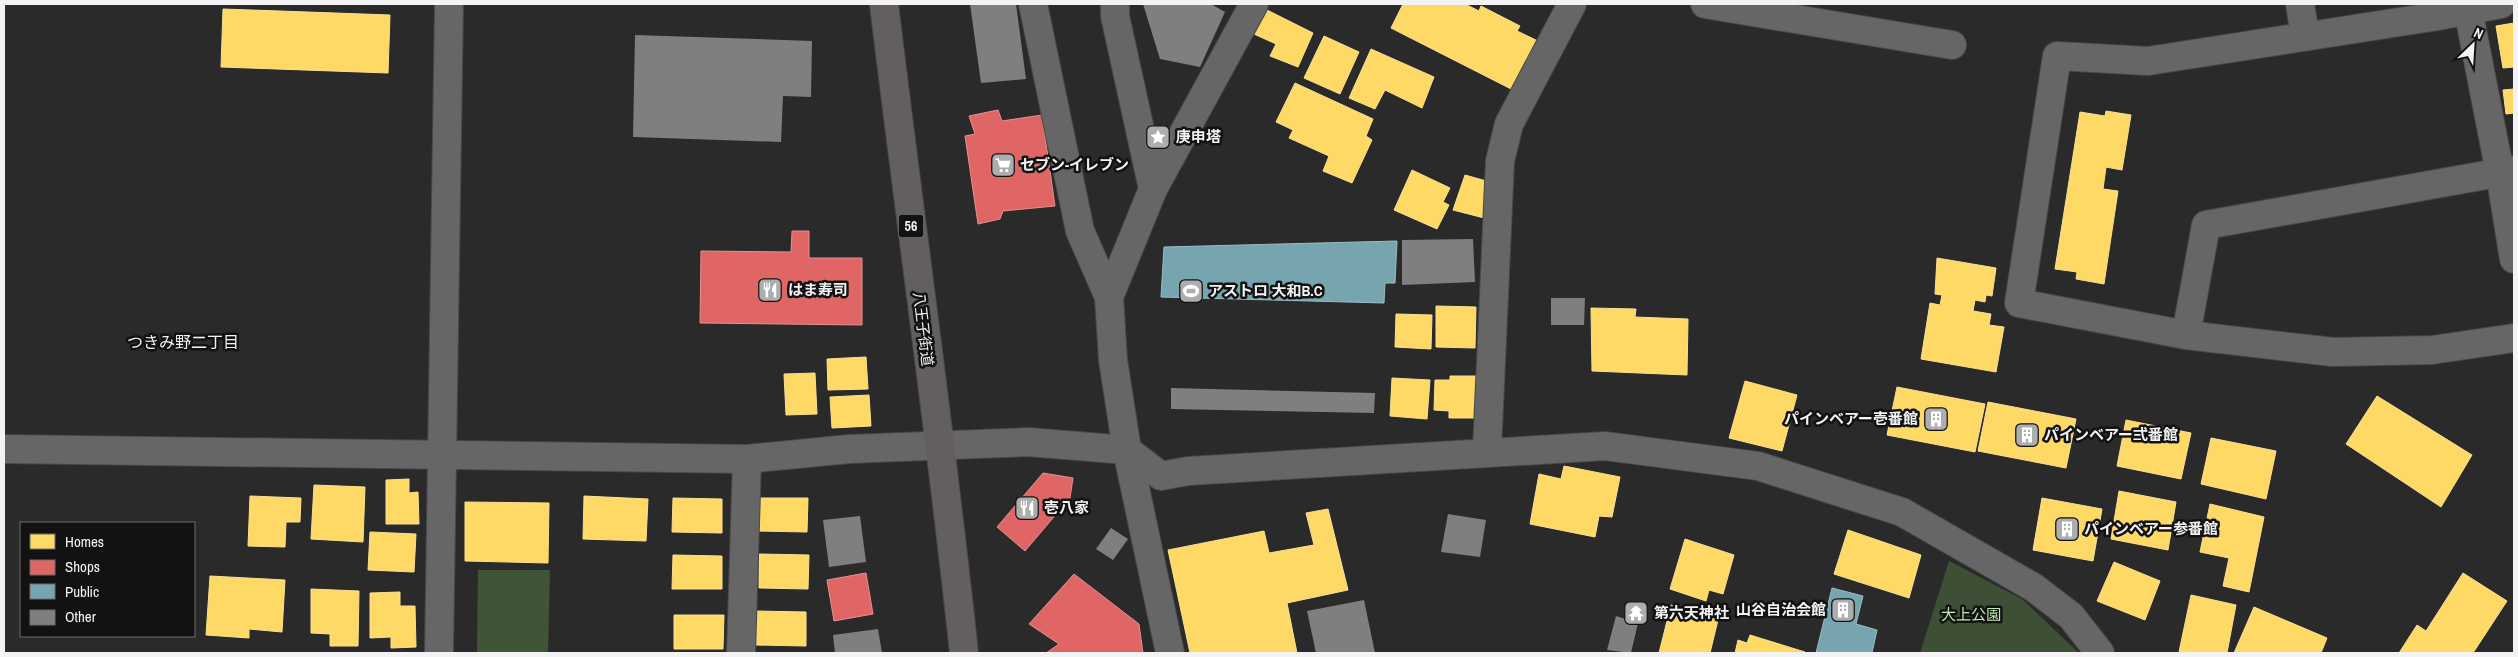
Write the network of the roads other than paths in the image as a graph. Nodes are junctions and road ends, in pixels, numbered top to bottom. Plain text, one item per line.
1 (449, 4) edge
2 (884, 4) edge
3 (1033, 4) edge
4 (1115, 4) edge
5 (1254, 4) edge
6 (1572, 4) edge
7 (1705, 4) edge
8 (2300, 4) edge
9 (2501, 4) edge
10 (2467, 7) edge
11 (1780, 10) edge
12 (2305, 36) junction
13 (1952, 45) dead end
14 (2507, 172) edge
15 (1153, 189) junction
16 (2514, 259) edge
17 (1109, 297) junction
18 (2186, 335) junction
19 (2514, 338) edge
20 (940, 447) junction
21 (4, 449) edge
22 (1127, 450) junction
23 (1487, 451) junction
24 (442, 455) junction
25 (747, 459) junction
26 (439, 653) edge
27 (741, 653) edge
28 (964, 653) edge
29 (1170, 653) edge
30 (2100, 653) edge

1 - 24 street
2 - 20 main road, 八王子街道 / 56
3 - 17 street
4 - 15 street
5 - 15 street
6 - 23 street
7 - 11 street
8 - 12 street
9 - 10 street
10 - 12 street
10 - 14 street
11 - 13 street
12 - 18 street
14 - 16 street
14 - 18 street
15 - 17 street
17 - 22 street
18 - 19 street
20 - 22 street
20 - 25 street
20 - 28 main road, 八王子街道 / 56
21 - 24 street
22 - 23 street
22 - 29 street
23 - 30 street
24 - 25 street
24 - 26 street
25 - 27 street

